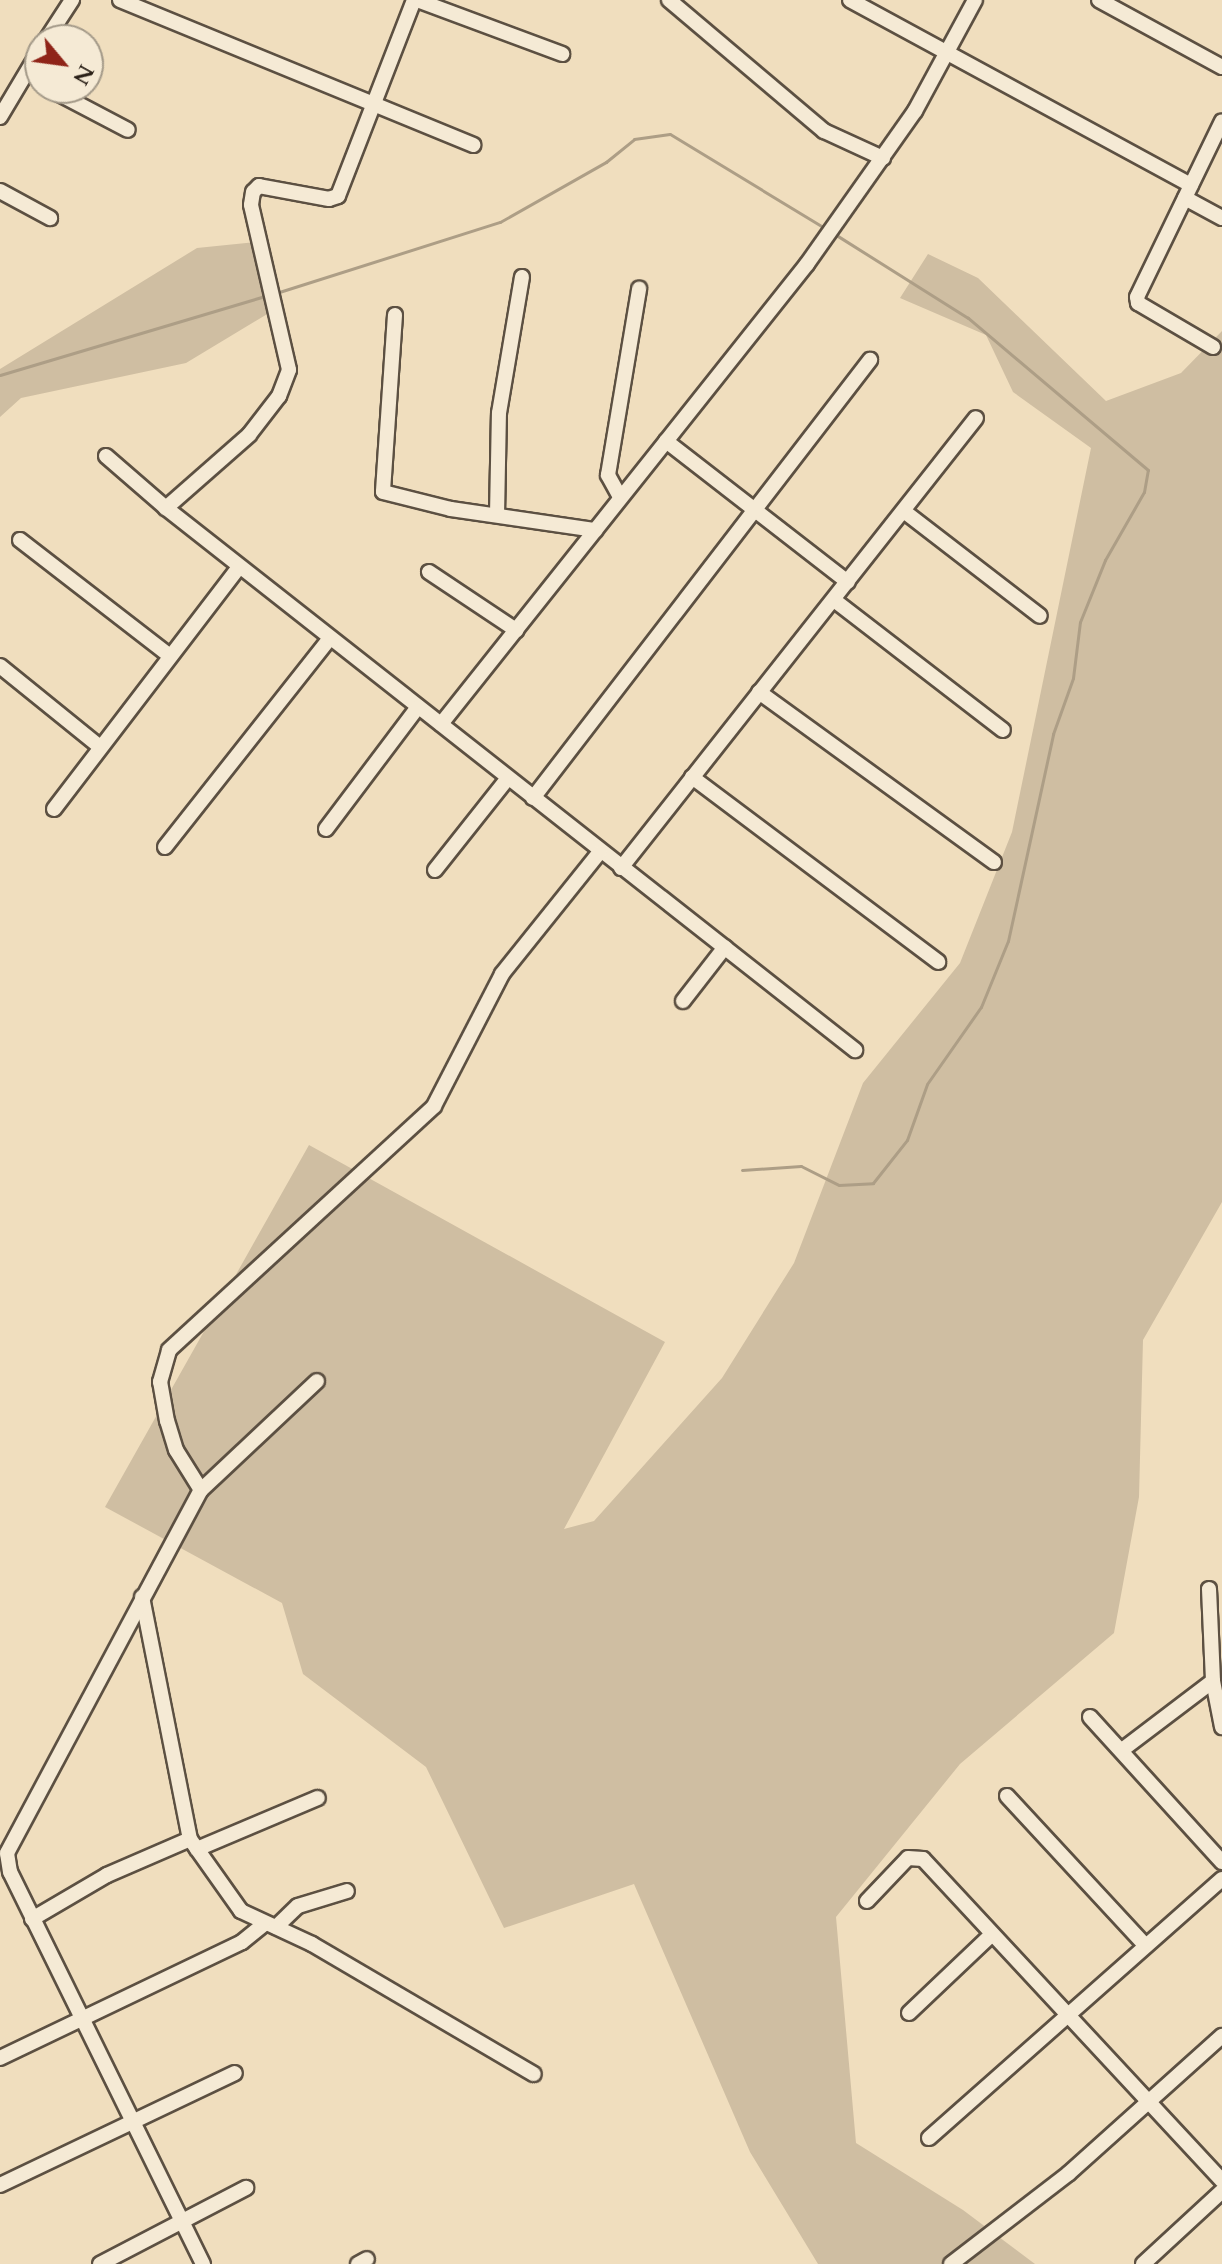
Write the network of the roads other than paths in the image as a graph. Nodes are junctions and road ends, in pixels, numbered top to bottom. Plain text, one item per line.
1 (72, 0) edge
2 (120, 0) edge
3 (415, 0) edge
4 (669, 0) edge
5 (850, 0) edge
6 (975, 0) edge
7 (1099, 0) edge
8 (56, 24) edge
9 (947, 49) junction
10 (562, 54) dead end
11 (1222, 67) edge
12 (24, 75) edge
13 (78, 104) edge
14 (375, 106) junction
15 (0, 117) edge
16 (1222, 121) edge
17 (128, 130) dead end
18 (473, 145) dead end
19 (883, 158) junction
20 (0, 191) edge
21 (1188, 191) junction
22 (50, 218) dead end
23 (1222, 218) edge
24 (522, 277) dead end
25 (639, 289) dead end
26 (395, 315) dead end
27 (1213, 347) dead end
28 (870, 360) dead end
29 (976, 418) dead end
30 (666, 441) junction
31 (106, 456) dead end
32 (619, 495) junction
33 (166, 508) junction
34 (758, 511) junction
35 (905, 512) junction
36 (497, 515) junction
37 (595, 530) junction
38 (20, 540) dead end
39 (239, 567) junction
40 (429, 572) dead end
41 (848, 582) junction
42 (834, 600) junction
43 (1040, 616) dead end
44 (516, 630) junction
45 (330, 638) junction
46 (170, 656) junction
47 (0, 666) edge
48 (759, 692) junction
49 (418, 707) junction
50 (441, 724) junction
51 (1003, 730) dead end
52 (100, 747) junction
53 (692, 777) junction
54 (508, 778) junction
55 (533, 798) junction
56 (54, 809) dead end
57 (326, 829) dead end
58 (165, 847) dead end
59 (599, 853) junction
60 (994, 862) dead end
61 (621, 868) junction
62 (435, 870) dead end
63 (725, 947) junction
64 (938, 962) dead end
65 (683, 1001) dead end
66 (855, 1050) dead end
67 (317, 1381) dead end
68 (201, 1490) junction
69 (1209, 1589) dead end
70 (142, 1597) junction
71 (1213, 1681) junction
72 (1090, 1717) dead end
73 (1222, 1727) edge
74 (1122, 1750) junction
75 (1007, 1796) dead end
76 (318, 1798) dead end
77 (194, 1844) junction
78 (1222, 1862) edge
79 (1222, 1879) edge
80 (347, 1891) dead end
81 (867, 1901) dead end
82 (32, 1919) junction
83 (270, 1926) junction
84 (990, 1936) junction
85 (1144, 1944) junction
86 (909, 2013) dead end
87 (79, 2016) junction
88 (1065, 2017) junction
89 (1222, 2036) edge
90 (0, 2058) edge
91 (235, 2073) dead end
92 (534, 2074) dead end
93 (1146, 2102) junction
94 (131, 2121) junction
95 (929, 2138) dead end
96 (1222, 2181) edge
97 (0, 2185) edge
98 (246, 2188) dead end
99 (1222, 2191) edge
100 (182, 2221) junction
101 (100, 2264) edge
102 (203, 2264) edge
103 (951, 2264) edge
104 (1143, 2264) edge

1 - 8 street
2 - 14 street
3 - 10 street
3 - 14 street
4 - 19 street
5 - 9 street
6 - 9 street
7 - 11 street
9 - 19 street
9 - 21 street
12 - 15 street
13 - 17 street
14 - 18 street
14 - 33 street
16 - 21 street
19 - 30 street
20 - 22 street
21 - 23 street
21 - 27 street
24 - 36 street
25 - 32 street
26 - 36 street
28 - 34 street
29 - 35 street
30 - 32 street
30 - 34 street
31 - 33 street
32 - 37 street
33 - 39 street
34 - 41 street
34 - 55 street
35 - 41 street
35 - 43 street
36 - 37 street
37 - 44 street
38 - 46 street
39 - 45 street
39 - 46 street
40 - 44 street
41 - 42 street
42 - 48 street
42 - 51 street
44 - 50 street
45 - 49 street
45 - 58 street
46 - 52 street
47 - 52 street
48 - 53 street
48 - 60 street
49 - 50 street
49 - 57 street
50 - 54 street
52 - 56 street
53 - 61 street
53 - 64 street
54 - 55 street
54 - 62 street
55 - 59 street
59 - 61 street
59 - 68 street
61 - 63 street
63 - 65 street
63 - 66 street
67 - 68 street
68 - 70 street
69 - 71 street
70 - 77 street
70 - 82 street
71 - 73 street
71 - 74 street
72 - 74 street
74 - 78 street
75 - 85 street
76 - 77 street
77 - 82 street
77 - 83 street
79 - 85 street
80 - 83 street
81 - 84 street
82 - 87 street
83 - 87 street
83 - 92 street
84 - 86 street
84 - 88 street
85 - 88 street
87 - 90 street
87 - 94 street
88 - 93 street
88 - 95 street
89 - 93 street
91 - 94 street
93 - 96 street
93 - 103 street
94 - 97 street
94 - 100 street
98 - 100 street
99 - 104 street
100 - 101 street
100 - 102 street

